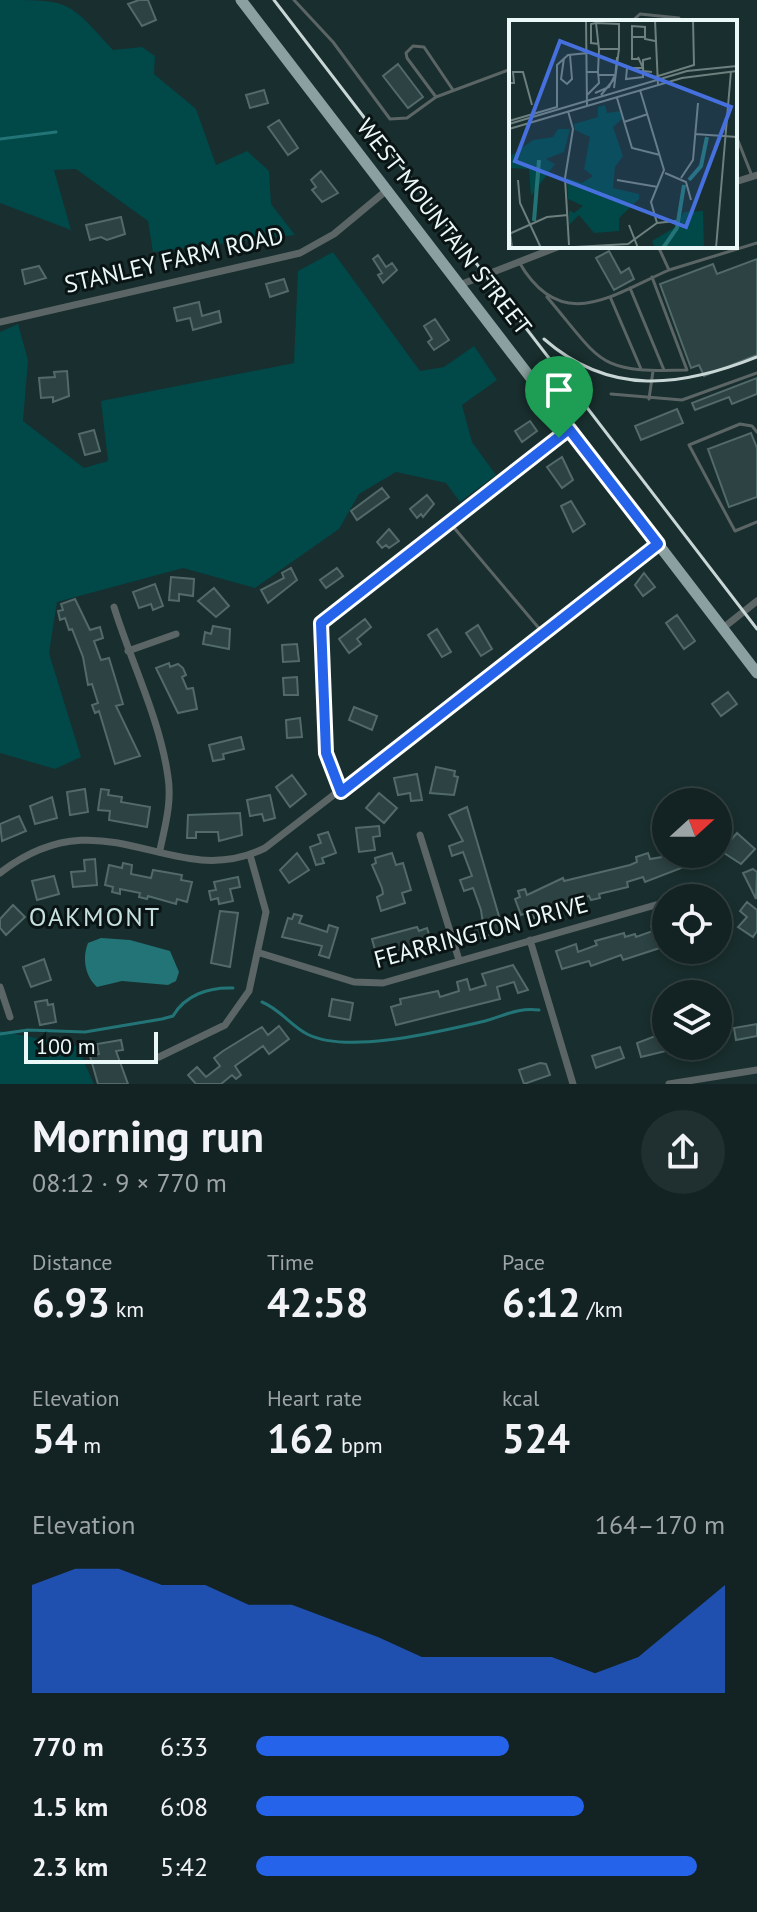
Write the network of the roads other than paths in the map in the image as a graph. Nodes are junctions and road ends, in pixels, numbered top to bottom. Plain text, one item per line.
1 (241, 0) edge
2 (294, 0) edge
3 (679, 18) dead end
4 (633, 20) edge
5 (509, 70) edge
6 (454, 91) junction
7 (436, 97) junction
8 (737, 137) edge
9 (755, 175) edge
10 (387, 190) junction
11 (757, 243) edge
12 (555, 248) edge
13 (659, 248) edge
14 (519, 262) junction
15 (669, 270) junction
16 (652, 277) junction
17 (462, 284) junction
18 (630, 288) junction
19 (547, 297) junction
20 (611, 299) junction
21 (0, 322) edge
22 (641, 371) junction
23 (653, 371) junction
24 (665, 371) junction
25 (757, 373) edge
26 (611, 394) dead end
27 (649, 399) junction
28 (569, 429) junction
29 (757, 432) edge
30 (757, 522) edge
31 (450, 523) junction
32 (658, 544) junction
33 (757, 601) edge
34 (114, 607) dead end
35 (723, 628) junction
36 (176, 634) dead end
37 (544, 634) junction
38 (128, 651) junction
39 (757, 673) edge
40 (341, 792) junction
41 (420, 835) dead end
42 (160, 850) junction
43 (250, 855) junction
44 (0, 873) edge
45 (652, 906) edge
46 (530, 940) junction
47 (260, 953) junction
48 (459, 960) junction
49 (0, 987) edge
50 (10, 1017) dead end
51 (159, 1057) dead end
52 (757, 1070) edge
53 (573, 1084) edge
54 (669, 1084) edge

1 - 10 main road, WEST MOUNTAIN STREET
2 - 7 lane
3 - 4 lane
5 - 6 lane
6 - 7 lane
6 - 7 lane
8 - 9 lane
10 - 17 main road, WEST MOUNTAIN STREET
10 - 21 street, STANLEY FARM ROAD
11 - 15 lane
12 - 14 street
13 - 15 lane
14 - 17 street
14 - 19 lane
15 - 16 lane
16 - 18 lane
16 - 24 lane
17 - 28 main road, WEST MOUNTAIN STREET
18 - 20 lane
18 - 24 lane
19 - 20 lane
19 - 22 lane
20 - 22 lane
22 - 23 lane
23 - 24 lane
23 - 27 lane
25 - 27 lane
26 - 27 lane
28 - 31 street
28 - 32 main road, WEST MOUNTAIN STREET
29 - 30 lane
31 - 37 lane
31 - 40 street
32 - 35 main road, WEST MOUNTAIN STREET
32 - 37 street
33 - 35 street
34 - 38 street
35 - 39 main road, WEST MOUNTAIN STREET
36 - 38 street
37 - 40 street
38 - 42 street
40 - 43 street
41 - 48 street
42 - 43 street
42 - 44 street
43 - 47 street
45 - 46 street, FEARRINGTON DRIVE
46 - 48 street, FEARRINGTON DRIVE
46 - 53 street
47 - 48 street, FEARRINGTON DRIVE
47 - 51 street
49 - 50 street
52 - 54 street

